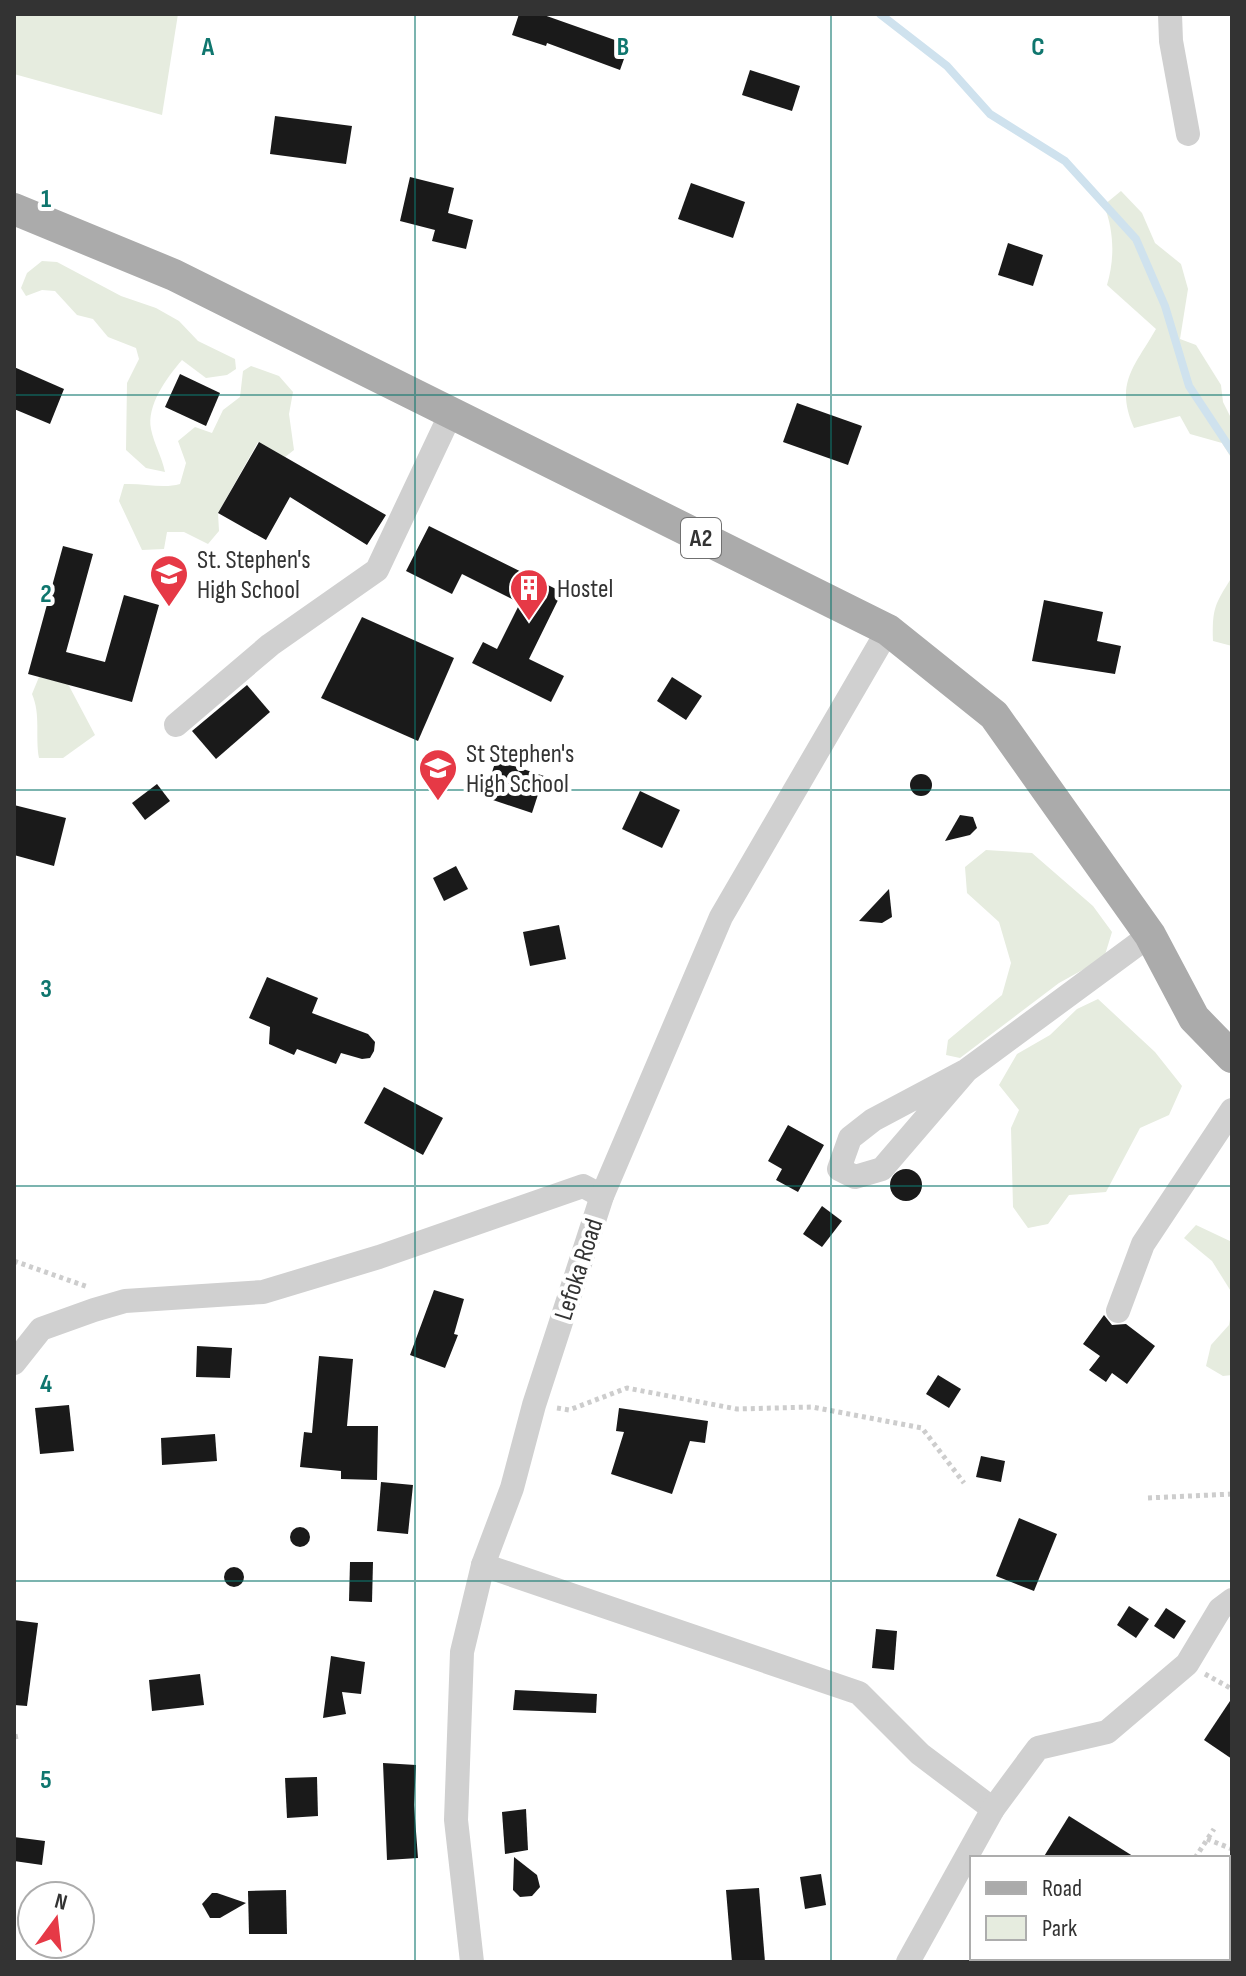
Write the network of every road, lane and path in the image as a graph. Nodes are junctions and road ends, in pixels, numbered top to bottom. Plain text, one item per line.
1 (1170, 14) edge
2 (1188, 134) dead end
3 (14, 209) edge
4 (452, 411) junction
5 (888, 630) junction
6 (176, 725) dead end
7 (1150, 935) junction
8 (1232, 1057) edge
9 (967, 1070) junction
10 (1232, 1110) edge
11 (602, 1196) junction
12 (14, 1261) edge
13 (125, 1301) junction
14 (1118, 1311) dead end
15 (14, 1363) edge
16 (534, 1405) junction
17 (964, 1483) dead end
18 (1232, 1494) edge
19 (1148, 1498) dead end
20 (483, 1565) junction
21 (1232, 1600) edge
22 (993, 1809) junction
23 (1214, 1829) dead end
24 (1207, 1839) junction
25 (1232, 1849) edge
26 (1196, 1856) edge
27 (472, 1962) edge
28 (908, 1962) edge

1 - 2 street
3 - 4 main road, A2
4 - 5 main road, A2
4 - 6 street
5 - 7 main road, A2
5 - 11 street, Lefoka Road
7 - 8 main road, A2
7 - 9 street
9 - 9 street
10 - 14 street
11 - 13 street
11 - 16 street, Lefoka Road
12 - 13 path
13 - 15 street
16 - 17 path
16 - 20 street, Lefoka Road
18 - 19 path
20 - 22 street
20 - 27 street, Lefoka Road
21 - 22 street
22 - 28 street
23 - 24 path
24 - 25 path
24 - 26 path

